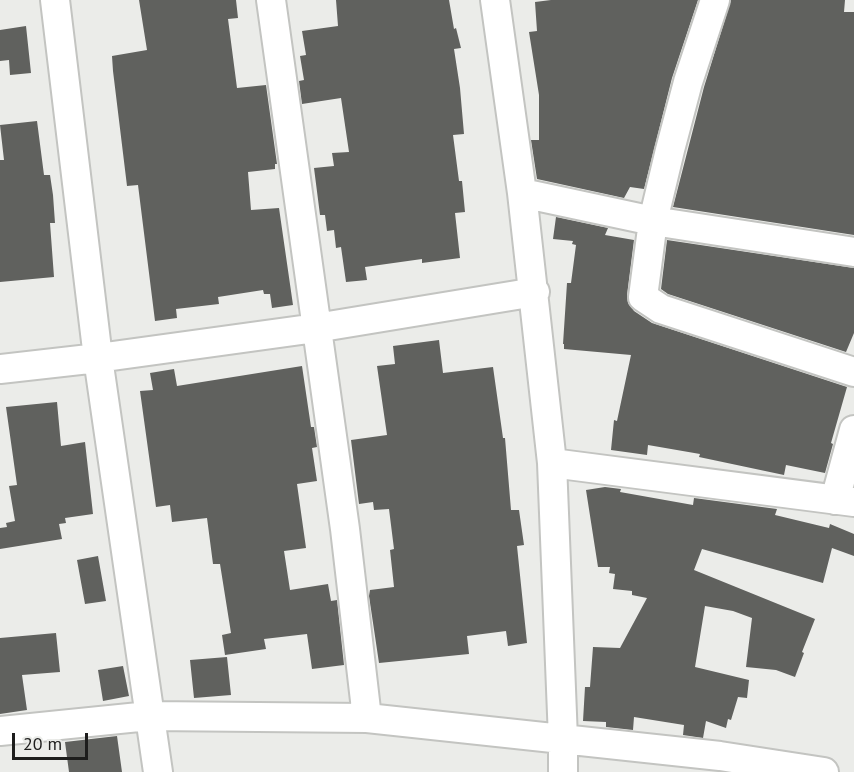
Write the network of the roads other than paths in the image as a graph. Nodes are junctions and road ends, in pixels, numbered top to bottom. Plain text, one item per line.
1 (55, 0) edge
2 (271, 0) edge
3 (495, 0) edge
4 (715, 0) edge
5 (522, 193) junction
6 (653, 221) junction
7 (854, 252) edge
8 (534, 292) junction
9 (316, 328) junction
10 (98, 358) junction
11 (0, 369) edge
12 (854, 372) edge
13 (854, 430) edge
14 (552, 463) junction
15 (845, 501) edge
16 (149, 716) junction
17 (367, 718) junction
18 (0, 731) edge
19 (563, 739) junction
20 (158, 772) edge
21 (562, 772) edge
22 (824, 772) edge

1 - 10 street
2 - 9 street
3 - 5 street
4 - 6 street
5 - 6 street
5 - 8 street
6 - 7 street
6 - 12 street
8 - 9 street
8 - 14 street
9 - 10 street
9 - 17 street
10 - 11 street
10 - 16 street
13 - 15 street
14 - 15 street
14 - 19 street
16 - 17 street
16 - 18 street
16 - 20 street
17 - 19 street
19 - 21 street
19 - 22 street

